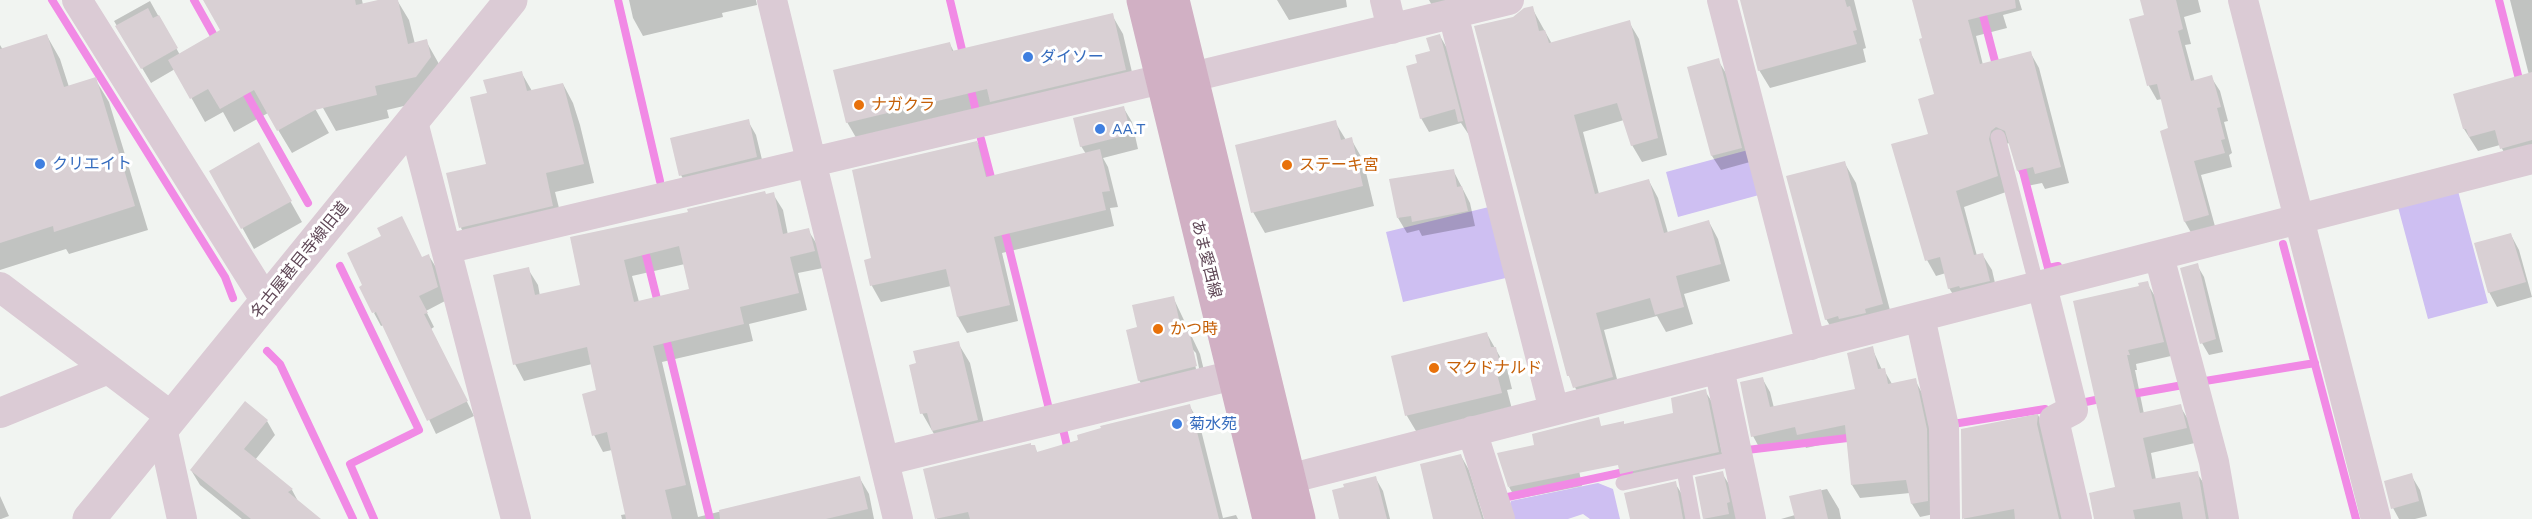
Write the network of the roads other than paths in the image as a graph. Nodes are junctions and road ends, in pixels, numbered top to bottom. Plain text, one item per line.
1 (511, 0) edge
2 (772, 0) edge
3 (1143, 0) edge
4 (1173, 0) edge
5 (1385, 0) edge
6 (1509, 0) edge
7 (1722, 0) edge
8 (2243, 0) edge
9 (86, 2) edge
10 (1453, 14) junction
11 (1392, 29) junction
12 (1177, 78) junction
13 (413, 122) junction
14 (1998, 136) dead end
15 (2532, 159) edge
16 (811, 161) junction
17 (2300, 220) junction
18 (446, 249) junction
19 (2159, 256) junction
20 (2040, 286) junction
21 (0, 287) edge
22 (266, 301) junction
23 (1920, 317) junction
24 (1811, 345) junction
25 (1719, 368) junction
26 (108, 369) junction
27 (1234, 375) junction
28 (1554, 410) junction
29 (0, 413) edge
30 (167, 423) junction
31 (1472, 431) junction
32 (1738, 458) junction
33 (884, 462) junction
34 (1684, 470) junction
35 (1275, 482) junction
36 (1623, 483) dead end
37 (891, 517) edge
38 (89, 519) edge
39 (182, 519) edge
40 (516, 519) edge
41 (1269, 519) edge
42 (1299, 519) edge
43 (1500, 519) edge
44 (1694, 519) edge
45 (1751, 519) edge
46 (1945, 519) edge
47 (2077, 519) edge
48 (2224, 519) edge
49 (2376, 519) edge

1 - 13 street, 名古屋甚目寺線旧道
2 - 16 street
3 - 12 main road, あま愛西線
4 - 12 main road, あま愛西線
5 - 11 street
6 - 10 street
7 - 24 street
8 - 17 street
9 - 22 street
10 - 11 street
10 - 28 street
11 - 12 street
12 - 16 street
12 - 27 main road, あま愛西線
12 - 35 main road, あま愛西線
13 - 18 street
13 - 22 street, 名古屋甚目寺線旧道
14 - 20 lane
15 - 17 street
16 - 18 street
16 - 33 street
17 - 19 street
17 - 49 street
18 - 40 street
19 - 20 street
19 - 48 street
20 - 23 street
20 - 47 street
21 - 26 street
22 - 30 street, 名古屋甚目寺線旧道
23 - 24 street
23 - 46 street
24 - 25 street
25 - 28 street
25 - 32 street
26 - 29 street
26 - 30 street
27 - 33 street
27 - 35 main road, あま愛西線
28 - 31 street
30 - 38 street, 名古屋甚目寺線旧道
30 - 39 street
31 - 35 street
31 - 43 street
32 - 34 lane
32 - 45 street
33 - 37 street
34 - 36 lane
34 - 44 lane
35 - 41 main road, あま愛西線
35 - 42 main road, あま愛西線

